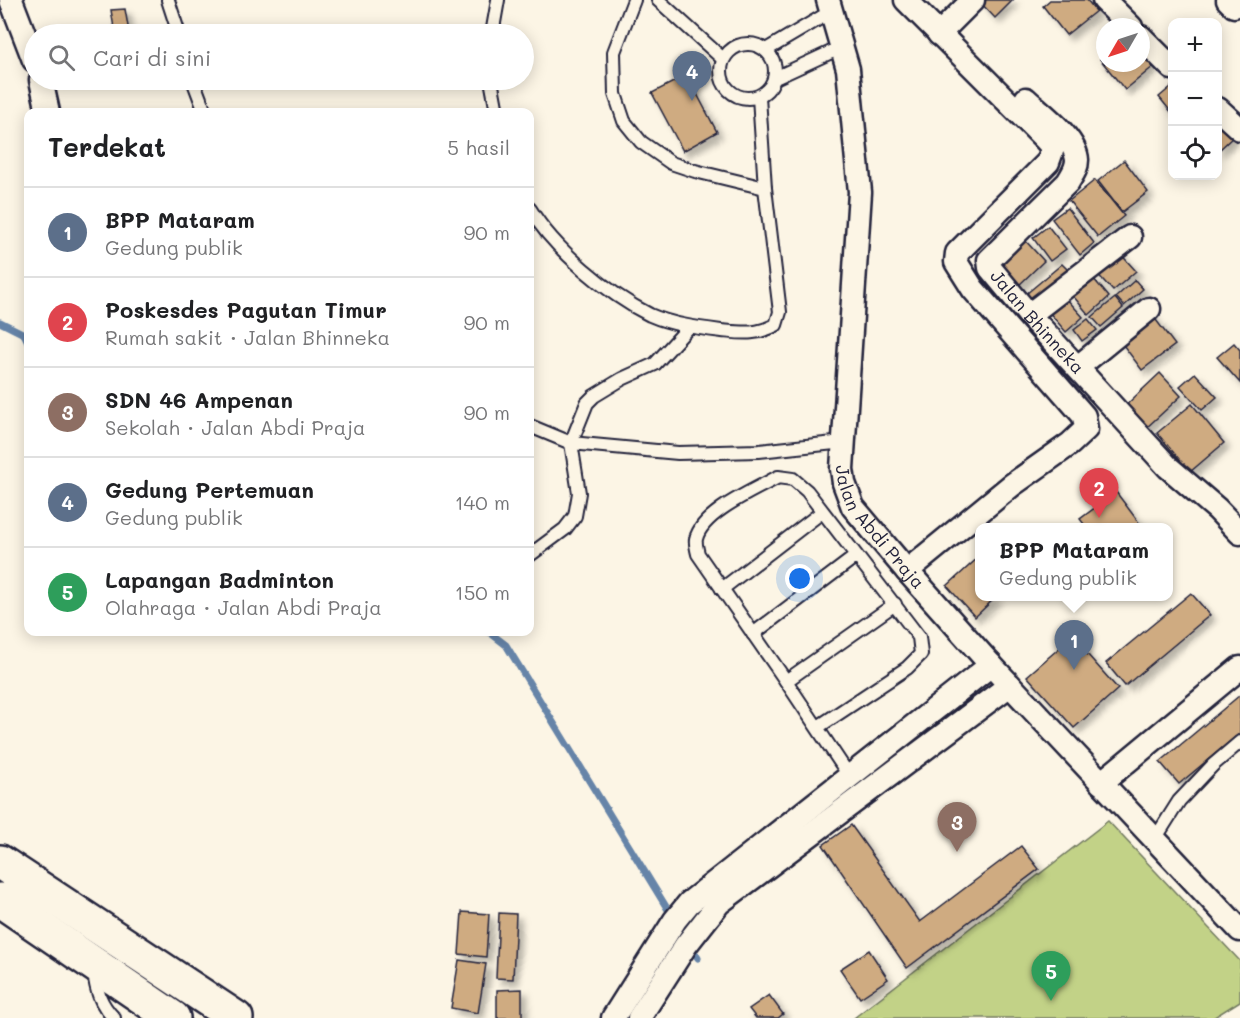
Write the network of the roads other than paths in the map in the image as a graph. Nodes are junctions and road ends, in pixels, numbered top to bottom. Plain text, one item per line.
1 (11, 0) edge
2 (168, 0) edge
3 (498, 0) edge
4 (634, 0) edge
5 (658, 0) edge
6 (906, 0) edge
7 (973, 0) edge
8 (1104, 0) edge
9 (830, 6) edge
10 (1122, 18) edge
11 (176, 24) edge
12 (494, 24) edge
13 (945, 29) junction
14 (24, 34) edge
15 (1150, 46) edge
16 (842, 47) junction
17 (766, 50) junction
18 (723, 59) junction
19 (1168, 63) edge
20 (775, 78) junction
21 (43, 90) edge
22 (197, 90) edge
23 (493, 90) edge
24 (759, 97) junction
25 (47, 108) edge
26 (204, 108) edge
27 (496, 108) edge
28 (1222, 113) edge
29 (1240, 129) edge
30 (765, 188) junction
31 (534, 216) edge
32 (1130, 237) dead end
33 (1149, 309) dead end
34 (1029, 315) junction
35 (689, 327) junction
36 (1078, 367) junction
37 (534, 428) edge
38 (844, 442) junction
39 (571, 443) junction
40 (822, 512) junction
41 (1240, 533) edge
42 (534, 552) edge
43 (856, 556) junction
44 (907, 571) junction
45 (722, 589) junction
46 (895, 604) junction
47 (753, 634) junction
48 (991, 665) junction
49 (1240, 668) edge
50 (786, 681) junction
51 (1010, 685) junction
52 (818, 728) junction
53 (1240, 742) edge
54 (850, 777) junction
55 (1101, 783) junction
56 (1155, 839) junction
57 (0, 862) edge
58 (0, 900) edge
59 (1240, 930) edge
60 (94, 964) junction
61 (114, 1018) edge
62 (172, 1018) edge
63 (236, 1018) edge
64 (613, 1018) edge
65 (639, 1018) edge

1 - 14 street
2 - 11 lane
3 - 12 lane
4 - 30 lane
5 - 18 lane
6 - 13 street
7 - 13 street
8 - 10 street
9 - 16 street, Jalan Abdi Praja
9 - 17 lane
13 - 34 street, Jalan Bhinneka
13 - 44 street
15 - 19 street
16 - 20 lane
16 - 38 street, Jalan Abdi Praja
17 - 18 lane
17 - 20 lane
18 - 24 lane
20 - 24 lane
21 - 25 street
22 - 26 lane
23 - 27 lane
24 - 30 lane
28 - 29 street
30 - 35 lane
31 - 35 lane
32 - 34 street
33 - 36 street
34 - 36 street, Jalan Bhinneka
35 - 39 lane
36 - 41 street, Jalan Bhinneka
37 - 39 lane
38 - 39 lane
38 - 44 street, Jalan Abdi Praja
39 - 42 lane
40 - 43 lane
40 - 45 lane
40 - 45 lane
43 - 46 lane
43 - 47 lane
44 - 48 street, Jalan Abdi Praja
45 - 47 lane
46 - 50 lane
46 - 52 lane
47 - 50 lane
48 - 51 street, Jalan Abdi Praja
48 - 54 street
49 - 55 street
50 - 52 lane
51 - 55 street, Jalan Abdi Praja
51 - 65 street
52 - 54 lane
53 - 56 lane
54 - 64 street
55 - 56 street, Jalan Abdi Praja
56 - 59 street, Jalan Abdi Praja
57 - 63 highway
58 - 60 highway
60 - 61 lane
60 - 62 highway

